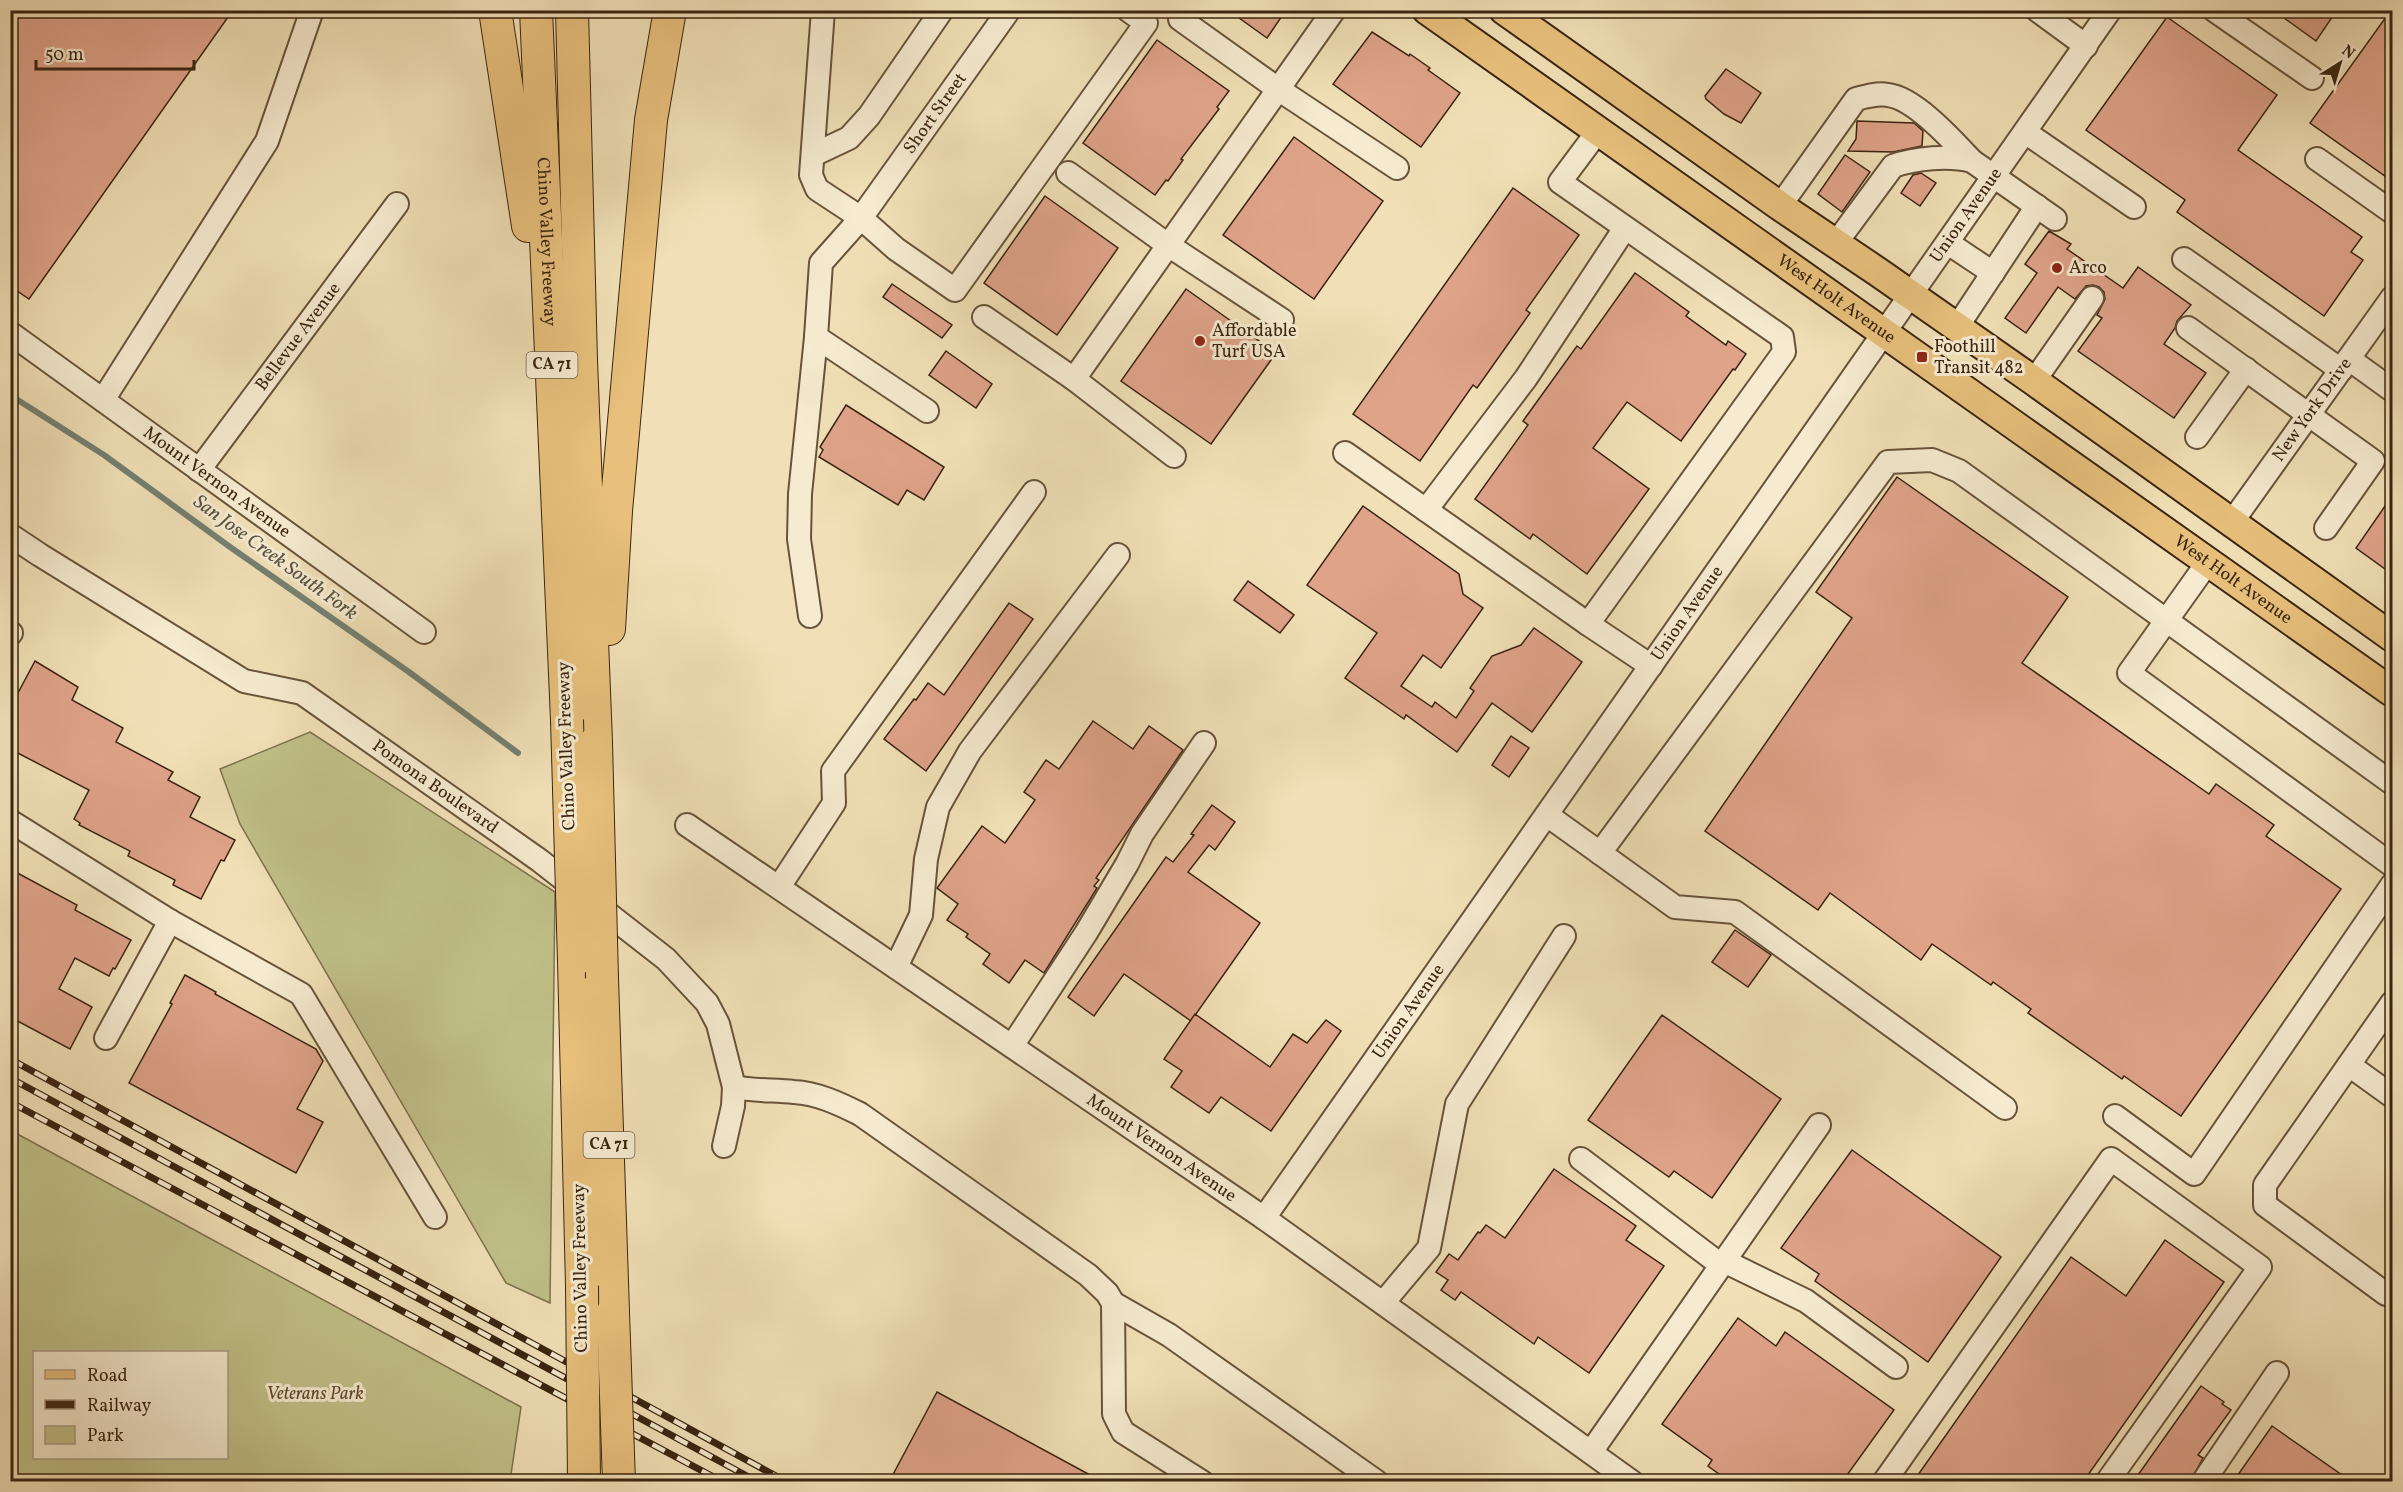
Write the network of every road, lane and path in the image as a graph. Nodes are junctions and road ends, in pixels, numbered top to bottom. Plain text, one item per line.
1 (312, 10) edge
2 (495, 10) edge
3 (536, 10) edge
4 (572, 10) edge
5 (670, 10) edge
6 (823, 10) edge
7 (942, 10) edge
8 (1009, 10) edge
9 (1128, 10) edge
10 (1334, 10) edge
11 (1427, 10) edge
12 (1503, 10) edge
13 (2037, 10) edge
14 (2110, 10) edge
15 (2214, 10) edge
16 (1179, 19) dead end
17 (2086, 46) junction
18 (2312, 78) dead end
19 (1278, 89) junction
20 (1598, 131) junction
21 (2025, 132) junction
22 (813, 155) junction
23 (2317, 159) dead end
24 (1972, 161) junction
25 (1397, 168) dead end
26 (1068, 172) dead end
27 (1994, 176) junction
28 (397, 204) dead end
29 (1780, 206) junction
30 (2134, 207) dead end
31 (2392, 213) edge
32 (861, 218) junction
33 (1625, 228) junction
34 (1836, 243) junction
35 (1948, 243) junction
36 (1168, 245) junction
37 (2184, 259) dead end
38 (1993, 273) junction
39 (1910, 295) junction
40 (2092, 298) dead end
41 (2392, 298) edge
42 (984, 317) dead end
43 (1282, 320) dead end
44 (1957, 327) junction
45 (2188, 328) dead end
46 (10, 333) edge
47 (1884, 333) junction
48 (816, 336) junction
49 (2345, 365) junction
50 (2246, 369) junction
51 (1074, 379) junction
52 (2034, 381) junction
53 (2392, 390) edge
54 (554, 397) junction
55 (103, 400) junction
56 (927, 411) dead end
57 (2309, 414) junction
58 (2197, 437) dead end
59 (1345, 453) dead end
60 (1174, 456) dead end
61 (199, 470) junction
62 (1034, 492) dead end
63 (1426, 510) junction
64 (2232, 522) junction
65 (2326, 528) dead end
66 (10, 534) edge
67 (1118, 555) dead end
68 (2208, 562) junction
69 (810, 616) dead end
70 (2166, 620) junction
71 (1588, 624) junction
72 (424, 632) dead end
73 (2392, 637) edge
74 (1651, 666) junction
75 (2392, 692) edge
76 (595, 701) junction
77 (1204, 742) dead end
78 (2392, 783) edge
79 (1547, 815) junction
80 (10, 821) edge
81 (687, 825) dead end
82 (1600, 854) junction
83 (2392, 865) edge
84 (2392, 885) edge
85 (779, 887) junction
86 (170, 921) junction
87 (1564, 936) dead end
88 (896, 967) junction
89 (2392, 1003) edge
90 (106, 1038) dead end
91 (1012, 1046) junction
92 (2349, 1065) junction
93 (734, 1087) junction
94 (2392, 1096) edge
95 (2005, 1108) dead end
96 (2115, 1116) dead end
97 (1819, 1125) dead end
98 (724, 1146) dead end
99 (1581, 1159) dead end
100 (435, 1216) dead end
101 (1264, 1218) junction
102 (1723, 1263) junction
103 (2386, 1294) dead end
104 (1113, 1303) junction
105 (1383, 1303) junction
106 (1896, 1366) dead end
107 (2277, 1373) dead end
108 (1591, 1452) junction
109 (584, 1481) edge
110 (620, 1482) edge
111 (1202, 1482) edge
112 (1377, 1482) edge
113 (1632, 1482) edge
114 (1884, 1482) edge
115 (2107, 1482) edge
116 (2204, 1482) edge

1 - 55 street
2 - 54 highway
3 - 54 highway, Chino Valley Freeway / CA 71
4 - 76 highway, Chino Valley Freeway / CA 71
5 - 76 highway
6 - 22 street
7 - 22 street
8 - 32 street, Short Street
9 - 32 street
10 - 19 street
11 - 20 main road, West Holt Avenue
12 - 29 main road
13 - 17 street
14 - 17 street, Union Avenue
15 - 18 street
16 - 19 street
17 - 21 street, Union Avenue
19 - 25 street
19 - 36 street
20 - 33 street
20 - 47 main road, West Holt Avenue
21 - 27 street, Union Avenue
21 - 30 street
22 - 32 street
23 - 31 street
24 - 27 street
24 - 29 street
24 - 34 street
26 - 36 street
27 - 35 street, Union Avenue
27 - 38 street
28 - 61 street, Bellevue Avenue
29 - 34 main road
32 - 48 street, Short Street
33 - 63 street
33 - 71 street
34 - 39 main road
35 - 38 street
35 - 39 street, Union Avenue
36 - 43 street
36 - 51 street
37 - 49 street
38 - 44 street
39 - 44 main road
39 - 47 street, Union Avenue
40 - 52 street
41 - 49 street, New York Drive
42 - 51 street
44 - 52 main road
45 - 50 street
46 - 55 street, Mount Vernon Avenue
47 - 68 main road, West Holt Avenue
47 - 74 street, Union Avenue
48 - 56 street
48 - 69 street, Short Street
49 - 53 street
49 - 57 street, New York Drive
50 - 57 street
50 - 58 street
51 - 60 street
52 - 64 main road
54 - 109 highway, Chino Valley Freeway / CA 71, bridge
55 - 61 street, Mount Vernon Avenue
57 - 64 street, New York Drive
57 - 65 street
59 - 63 street
61 - 72 street, Mount Vernon Avenue
62 - 85 street
63 - 71 street
64 - 73 main road
66 - 93 street, Pomona Boulevard
67 - 88 street
68 - 70 street
68 - 75 main road, West Holt Avenue
70 - 78 street
70 - 82 street
70 - 83 street
71 - 74 street
74 - 79 street, Union Avenue
76 - 110 highway, Chino Valley Freeway / CA 71, bridge
77 - 91 street
79 - 82 street
79 - 101 street, Union Avenue
80 - 86 street
81 - 85 street, Mount Vernon Avenue
82 - 95 street
84 - 96 street
85 - 88 street, Mount Vernon Avenue
86 - 90 street
86 - 100 street
87 - 105 street
88 - 91 street, Mount Vernon Avenue
89 - 92 street
91 - 101 street, Mount Vernon Avenue
92 - 94 street
92 - 103 street
93 - 98 street, Pomona Boulevard
93 - 104 street
97 - 102 street
99 - 102 street
101 - 105 street, Mount Vernon Avenue
102 - 106 street
102 - 108 street
104 - 111 street
104 - 112 street
105 - 108 street, Mount Vernon Avenue
107 - 116 street
108 - 113 street, Mount Vernon Avenue
114 - 115 street

